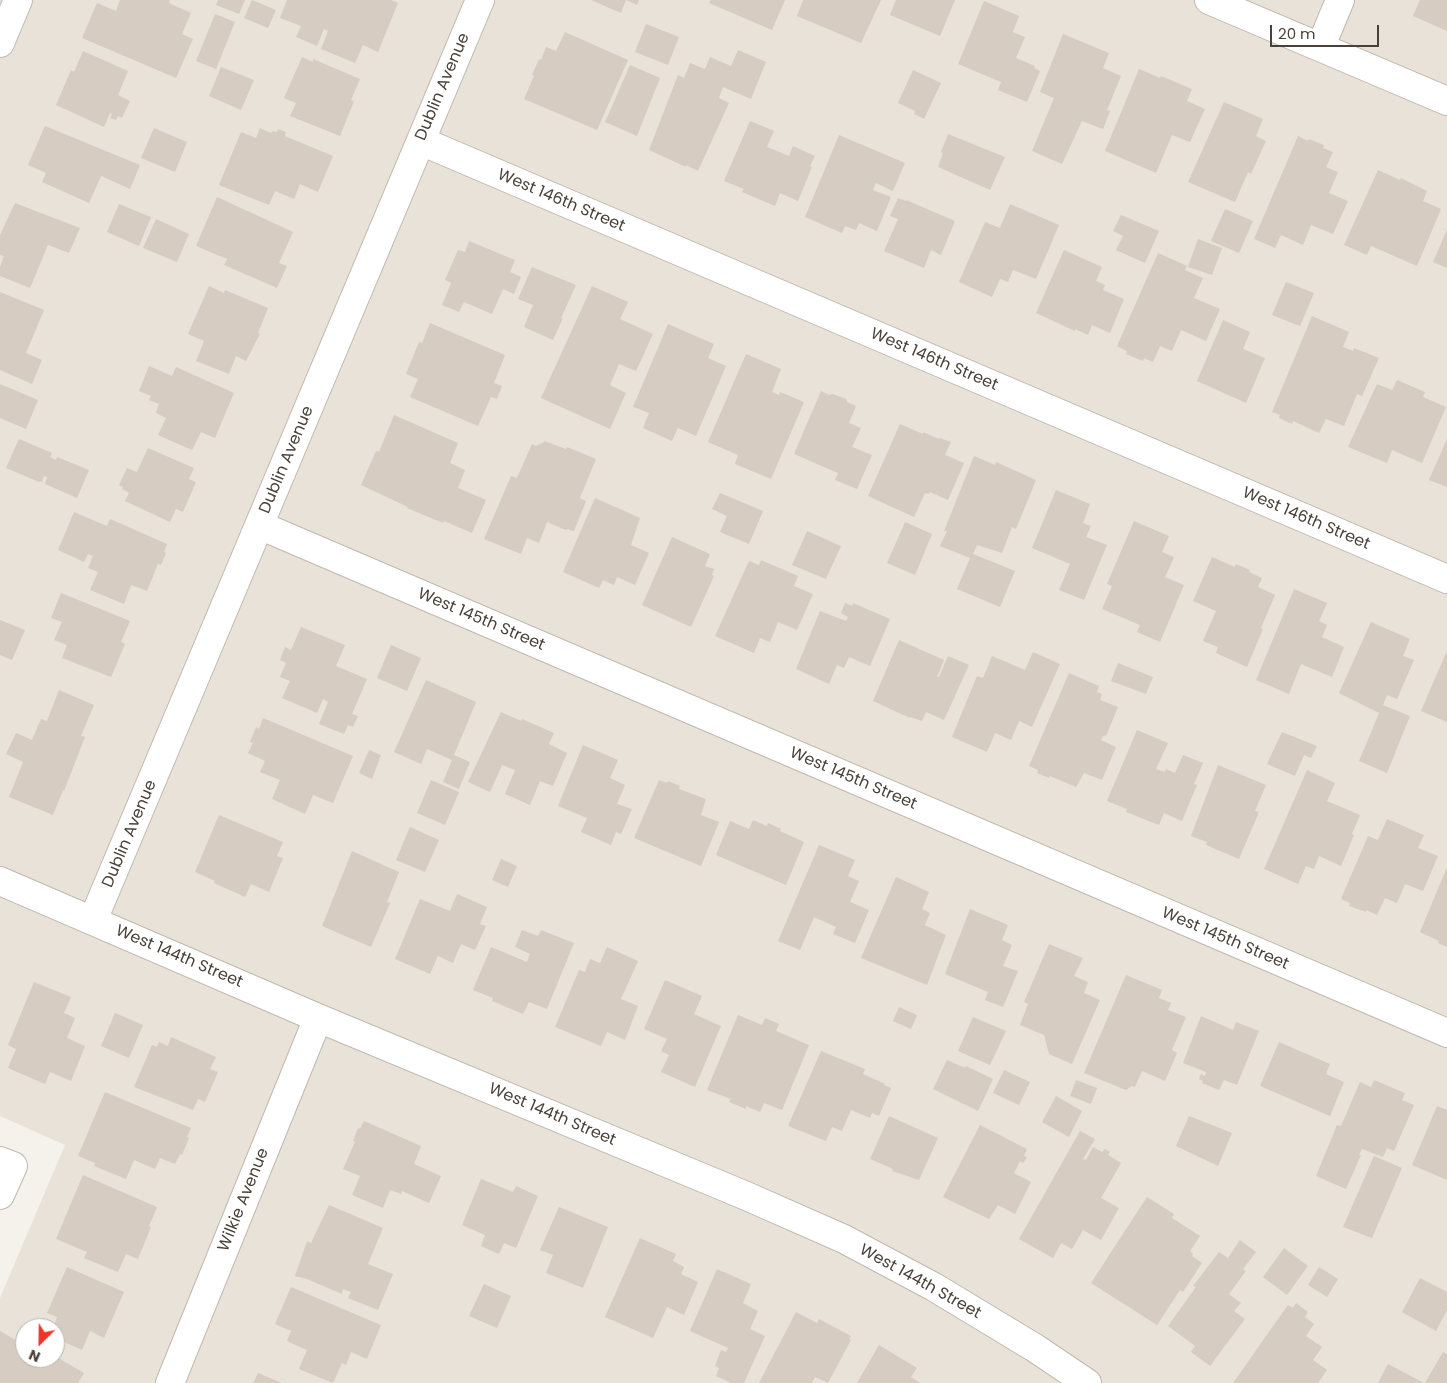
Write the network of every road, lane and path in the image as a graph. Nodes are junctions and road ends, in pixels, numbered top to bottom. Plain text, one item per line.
1 (18, 0) edge
2 (480, 0) edge
3 (1209, 0) edge
4 (1340, 0) edge
5 (0, 43) edge
6 (1321, 46) junction
7 (1447, 101) edge
8 (420, 141) junction
9 (259, 525) junction
10 (1447, 579) edge
11 (0, 881) edge
12 (93, 920) junction
13 (318, 1018) junction
14 (1447, 1033) edge
15 (0, 1161) edge
16 (0, 1195) edge
17 (170, 1383) edge
18 (1086, 1383) edge

1 - 5 street
2 - 8 street, Dublin Avenue
3 - 6 street
4 - 6 street
6 - 7 street
8 - 9 street, Dublin Avenue
8 - 10 street, West 146th Street
9 - 12 street, Dublin Avenue
9 - 14 street, West 145th Street
11 - 12 street, West 144th Street
12 - 13 street, West 144th Street
13 - 17 street, Wilkie Avenue
13 - 18 street, West 144th Street
15 - 16 street

